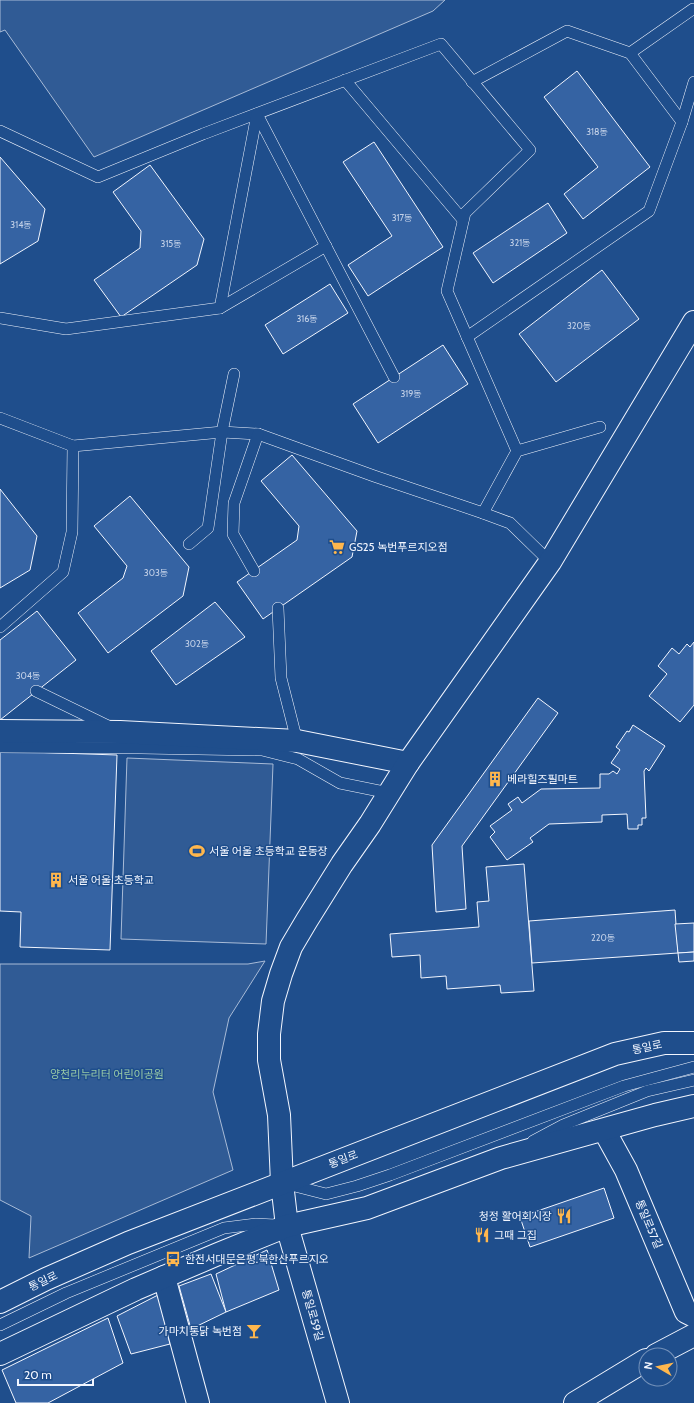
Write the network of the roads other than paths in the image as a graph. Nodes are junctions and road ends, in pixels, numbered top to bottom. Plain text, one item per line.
1 (692, 7) edge
2 (630, 54) junction
3 (346, 80) junction
4 (472, 82) junction
5 (694, 82) edge
6 (257, 114) junction
7 (682, 122) junction
8 (0, 130) edge
9 (463, 220) junction
10 (326, 246) junction
11 (220, 308) junction
12 (0, 318) edge
13 (694, 322) edge
14 (467, 337) junction
15 (234, 374) dead end
16 (394, 377) dead end
17 (0, 418) edge
18 (600, 427) dead end
19 (222, 432) junction
20 (258, 434) junction
21 (74, 446) junction
22 (517, 451) junction
23 (483, 513) junction
24 (189, 544) dead end
25 (550, 562) junction
26 (254, 571) dead end
27 (278, 608) dead end
28 (0, 627) edge
29 (36, 692) dead end
30 (0, 731) edge
31 (120, 732) junction
32 (297, 740) junction
33 (0, 747) edge
34 (408, 763) junction
35 (389, 793) junction
36 (694, 1043) edge
37 (694, 1067) edge
38 (694, 1080) edge
39 (694, 1106) edge
40 (604, 1130) junction
41 (501, 1158) junction
42 (282, 1183) junction
43 (287, 1226) junction
44 (164, 1277) junction
45 (0, 1302) edge
46 (694, 1316) edge
47 (0, 1326) edge
48 (694, 1334) edge
49 (670, 1347) edge
50 (0, 1354) edge
51 (638, 1365) edge
52 (198, 1403) edge
53 (338, 1403) edge
54 (575, 1403) edge

1 - 2 lane
2 - 4 lane
2 - 7 lane
3 - 4 lane
3 - 6 lane
3 - 9 lane
4 - 9 lane
5 - 7 lane
6 - 8 lane
6 - 10 lane
6 - 11 lane
7 - 14 lane
9 - 14 lane
10 - 11 lane
10 - 16 lane
11 - 12 lane
13 - 25 street, 통일로59길
14 - 22 lane
15 - 19 lane
17 - 21 lane
18 - 22 lane
19 - 20 lane
19 - 21 lane
19 - 24 lane
20 - 23 lane
20 - 26 lane
21 - 28 lane
22 - 23 lane
23 - 25 lane
25 - 34 street, 통일로59길
27 - 32 lane
29 - 31 lane
30 - 31 street
31 - 32 street
32 - 34 street
33 - 35 lane
34 - 35 street, 통일로59길
35 - 42 street, 통일로59길
36 - 42 street, 통일로
37 - 42 lane
38 - 41 lane
39 - 40 street
40 - 41 street
40 - 46 street, 통일로57길
41 - 43 street
42 - 43 street, 통일로59길
42 - 45 street, 통일로
43 - 44 street
43 - 47 lane
43 - 53 street, 통일로59길
44 - 50 street
44 - 52 street
48 - 49 street
51 - 54 street

